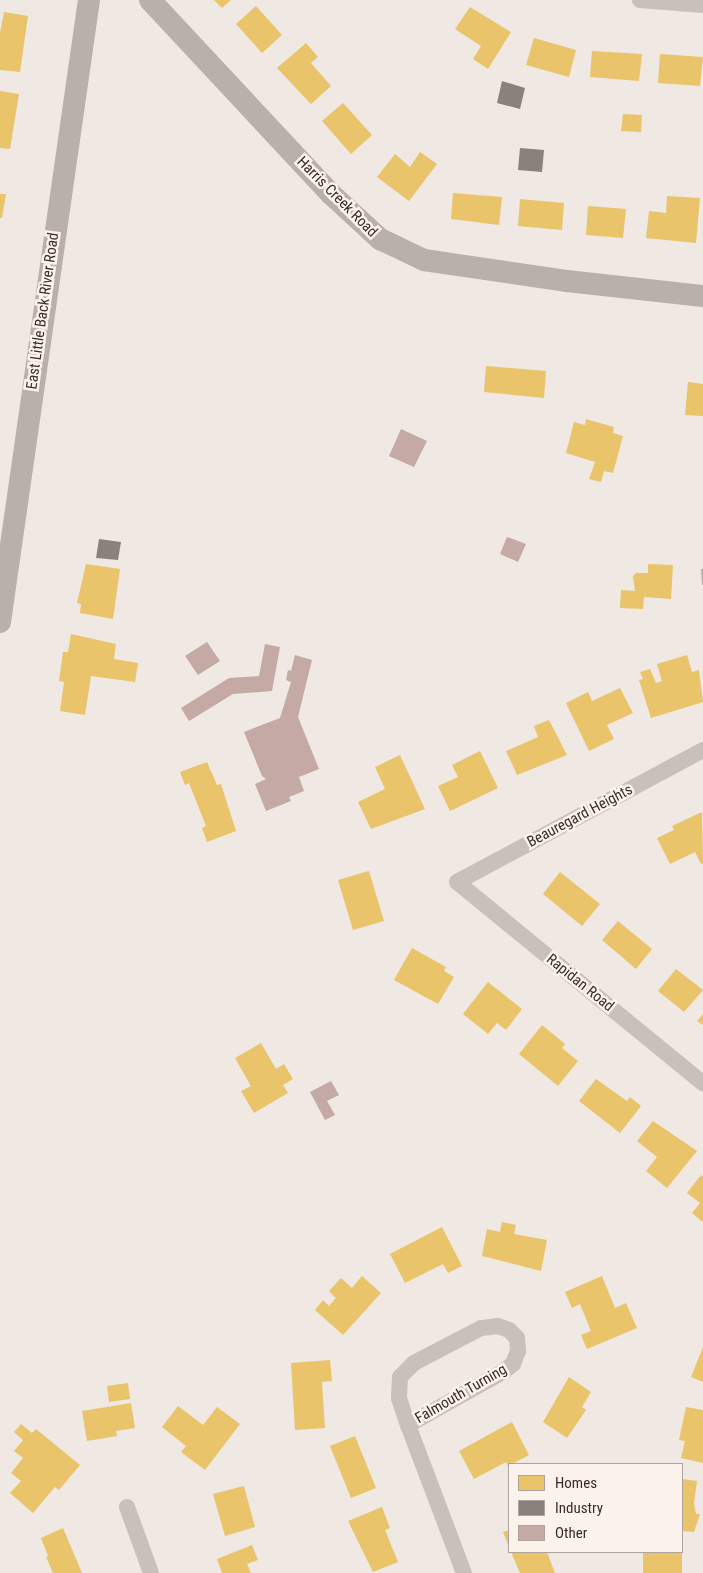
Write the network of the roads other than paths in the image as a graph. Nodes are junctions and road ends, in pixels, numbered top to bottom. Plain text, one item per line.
1 (89, 0) edge
2 (150, 0) edge
3 (640, 0) edge
4 (703, 5) edge
5 (703, 296) edge
6 (0, 622) edge
7 (703, 750) edge
8 (457, 882) joint
9 (703, 1084) edge
10 (408, 1425) junction
11 (127, 1507) dead end
12 (151, 1573) edge
13 (464, 1573) edge

1 - 6 street, East Little Back River Road
2 - 5 street, Harris Creek Road
3 - 4 street
7 - 8 street, Beauregard Heights
8 - 9 street, Rapidan Road
10 - 10 street, Falmouth Turning
10 - 13 street, Falmouth Turning
11 - 12 street

